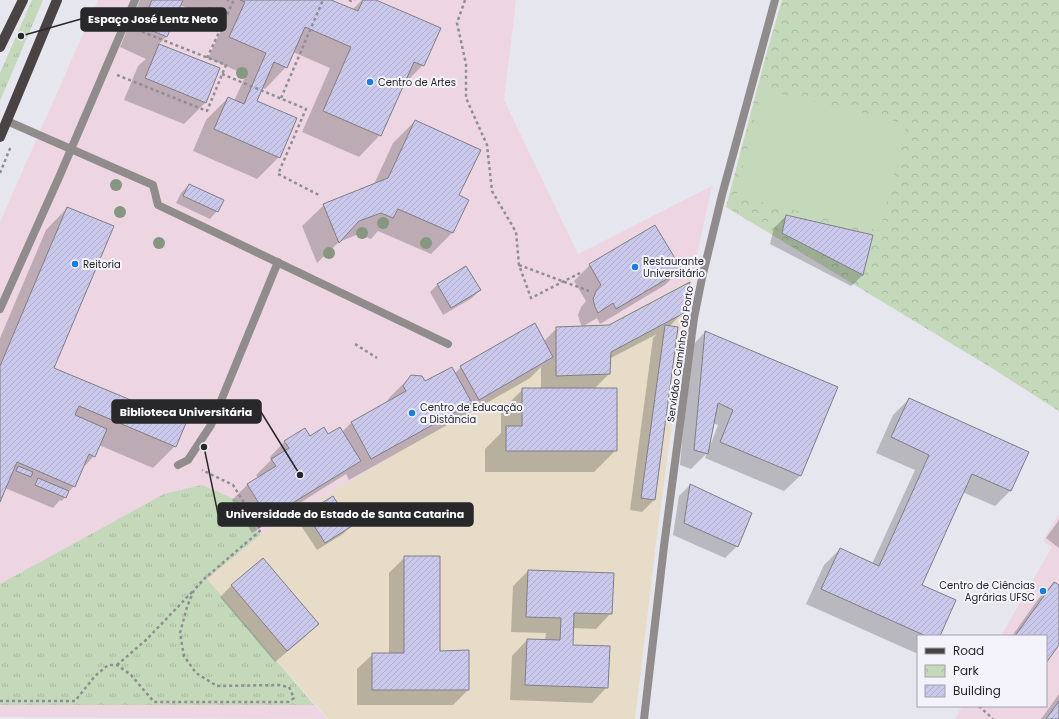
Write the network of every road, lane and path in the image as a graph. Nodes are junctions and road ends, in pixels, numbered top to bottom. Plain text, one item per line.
1 (23, 0) edge
2 (57, 0) edge
3 (135, 0) edge
4 (227, 0) edge
5 (324, 0) edge
6 (349, 0) edge
7 (355, 0) edge
8 (465, 0) edge
9 (775, 0) edge
10 (135, 29) dead end
11 (0, 47) edge
12 (208, 58) junction
13 (222, 74) junction
14 (116, 75) dead end
15 (280, 98) junction
16 (4, 119) edge
17 (0, 137) edge
18 (71, 149) junction
19 (319, 195) dead end
20 (278, 262) junction
21 (519, 265) junction
22 (580, 273) dead end
23 (563, 282) junction
24 (589, 291) dead end
25 (0, 309) edge
26 (355, 344) dead end
27 (448, 344) dead end
28 (377, 358) dead end
29 (178, 465) dead end
30 (202, 470) dead end
31 (194, 590) junction
32 (117, 665) junction
33 (0, 701) edge
34 (980, 707) edge
35 (644, 719) edge
36 (993, 719) edge

1 - 11 main road
2 - 16 main road
3 - 18 street
4 - 12 path
5 - 15 path
6 - 7 path
8 - 21 path
9 - 35 street, Servidão Caminho do Porto
10 - 12 path
12 - 13 path
13 - 14 path
13 - 15 path
15 - 19 path
16 - 17 main road
16 - 18 street
18 - 20 street
18 - 25 street
20 - 27 street
20 - 29 street
21 - 23 path
21 - 23 path
22 - 23 path
23 - 24 path
26 - 28 path
30 - 31 path
31 - 32 path
31 - 32 path
32 - 33 path
34 - 36 path

